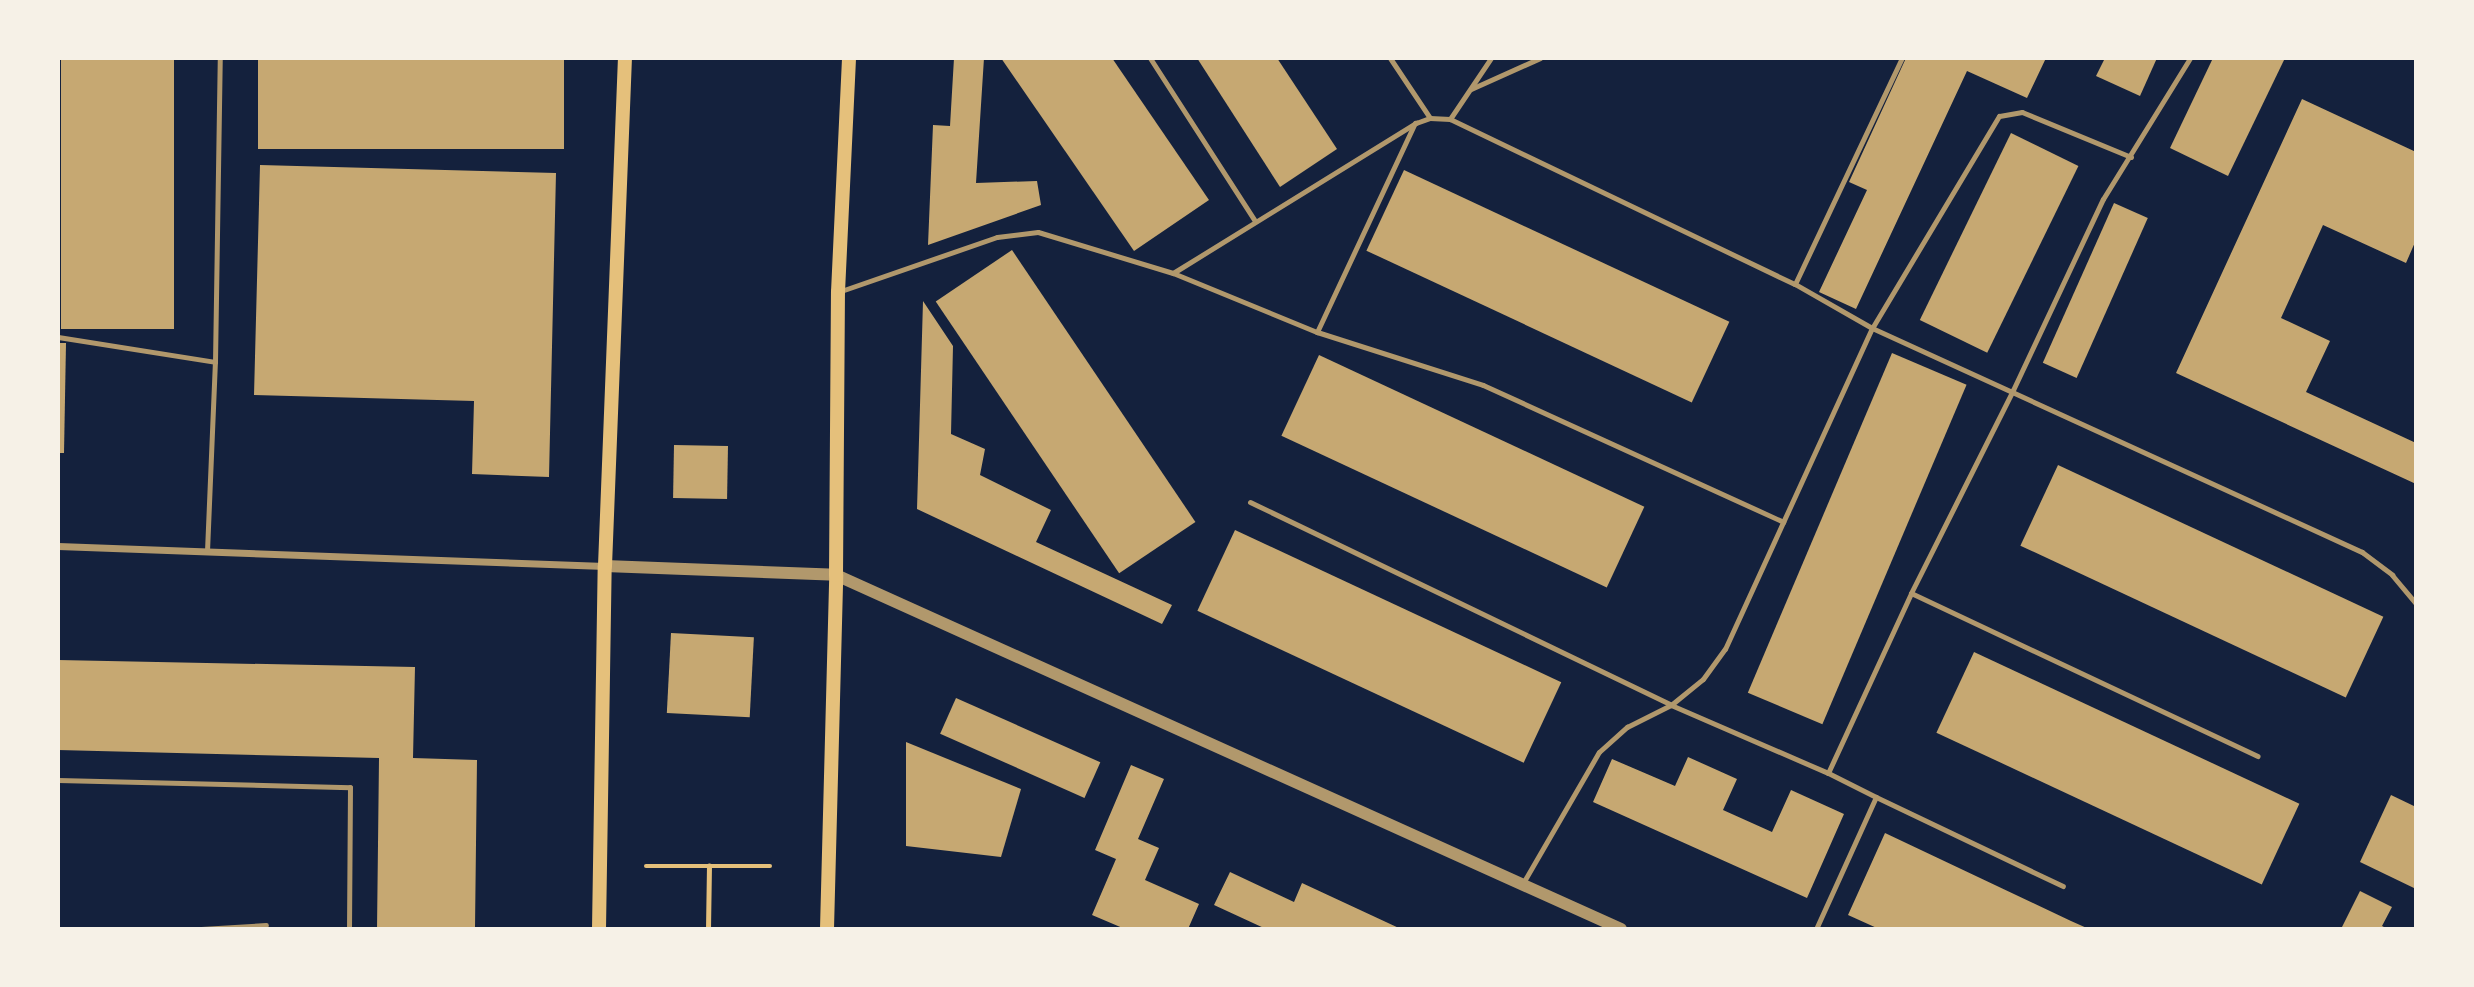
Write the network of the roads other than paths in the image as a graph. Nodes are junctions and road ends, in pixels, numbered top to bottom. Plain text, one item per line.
1 (220, 58) edge
2 (625, 58) edge
3 (849, 58) edge
4 (1150, 58) edge
5 (1390, 58) edge
6 (1491, 58) edge
7 (1541, 58) edge
8 (1902, 58) edge
9 (2190, 58) edge
10 (1471, 89) junction
11 (1430, 118) junction
12 (1450, 119) junction
13 (1416, 122) junction
14 (2131, 157) junction
15 (1255, 221) junction
16 (1173, 273) junction
17 (1795, 284) junction
18 (838, 292) junction
19 (1872, 328) junction
20 (1317, 332) junction
21 (58, 337) edge
22 (215, 362) junction
23 (2013, 390) junction
24 (1250, 502) dead end
25 (1783, 522) junction
26 (58, 546) edge
27 (207, 551) junction
28 (606, 566) junction
29 (836, 575) junction
30 (1911, 593) junction
31 (2416, 604) edge
32 (1671, 705) junction
33 (2258, 756) dead end
34 (1828, 773) junction
35 (58, 780) edge
36 (1876, 797) junction
37 (1522, 885) junction
38 (2063, 886) dead end
39 (266, 925) dead end
40 (201, 929) edge
41 (349, 929) edge
42 (599, 929) edge
43 (827, 929) edge
44 (1621, 929) edge
45 (1816, 929) edge

1 - 22 lane
2 - 28 main road
3 - 18 main road
4 - 15 lane
5 - 11 lane
6 - 10 lane
7 - 10 lane
8 - 17 lane
9 - 14 lane
10 - 12 lane
11 - 12 lane
11 - 13 lane
12 - 17 lane
13 - 15 lane
13 - 20 lane
14 - 19 lane
14 - 23 lane
15 - 16 lane
16 - 18 lane
16 - 20 lane
17 - 19 lane
18 - 29 main road
19 - 23 lane
19 - 25 lane
20 - 25 lane
21 - 22 lane
22 - 27 lane
23 - 30 lane
23 - 31 lane
24 - 32 lane
25 - 32 lane
26 - 27 street
27 - 28 street
28 - 29 street
28 - 42 main road
29 - 37 street
29 - 43 main road
30 - 33 lane
30 - 34 lane
32 - 34 lane
32 - 37 lane
34 - 36 lane
35 - 41 lane
36 - 38 lane
36 - 45 lane
37 - 44 street
39 - 40 lane

